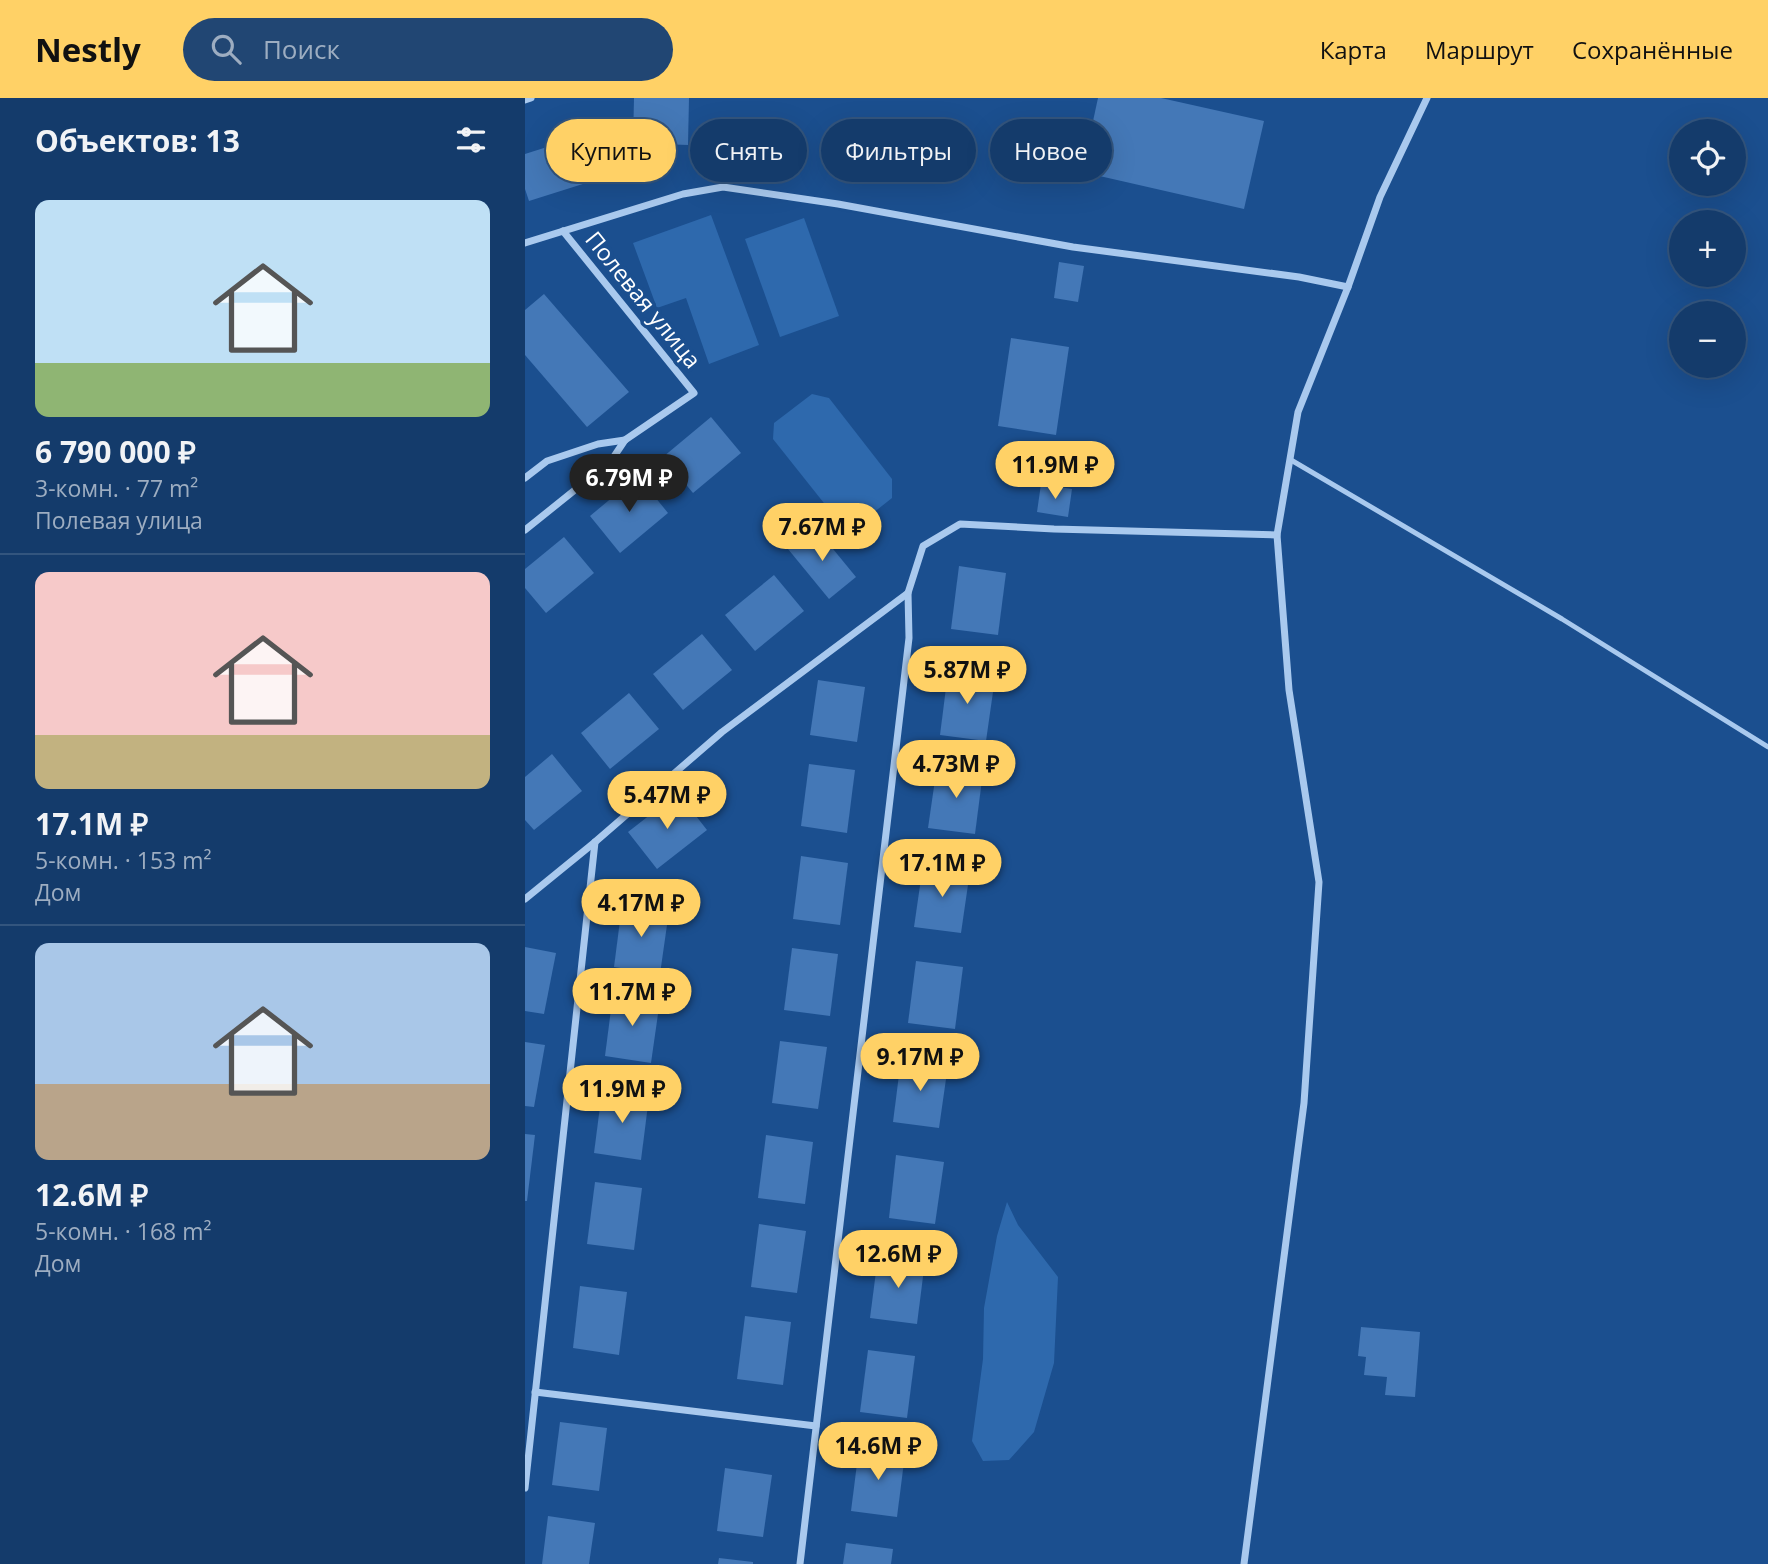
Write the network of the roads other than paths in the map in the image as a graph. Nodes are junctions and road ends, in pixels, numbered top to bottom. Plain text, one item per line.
1 (531, 98) edge
2 (1427, 98) edge
3 (525, 100) edge
4 (563, 231) junction
5 (525, 243) edge
6 (1348, 287) junction
7 (625, 440) junction
8 (1291, 460) junction
9 (525, 478) edge
10 (525, 530) edge
11 (1277, 535) junction
12 (908, 593) junction
13 (1768, 747) edge
14 (595, 842) junction
15 (525, 899) edge
16 (535, 1392) junction
17 (816, 1426) junction
18 (525, 1488) edge
19 (800, 1564) edge
20 (1244, 1564) edge

1 - 3 street
2 - 6 street
4 - 5 street
4 - 6 street
4 - 7 street, Полевая улица
6 - 8 street
7 - 9 street, Полевая улица
7 - 10 street, Полевая улица
8 - 11 street
8 - 13 lane
11 - 12 street
11 - 20 street
12 - 14 street
12 - 17 street
14 - 15 street
14 - 16 street
16 - 17 street
16 - 18 street
17 - 19 street

